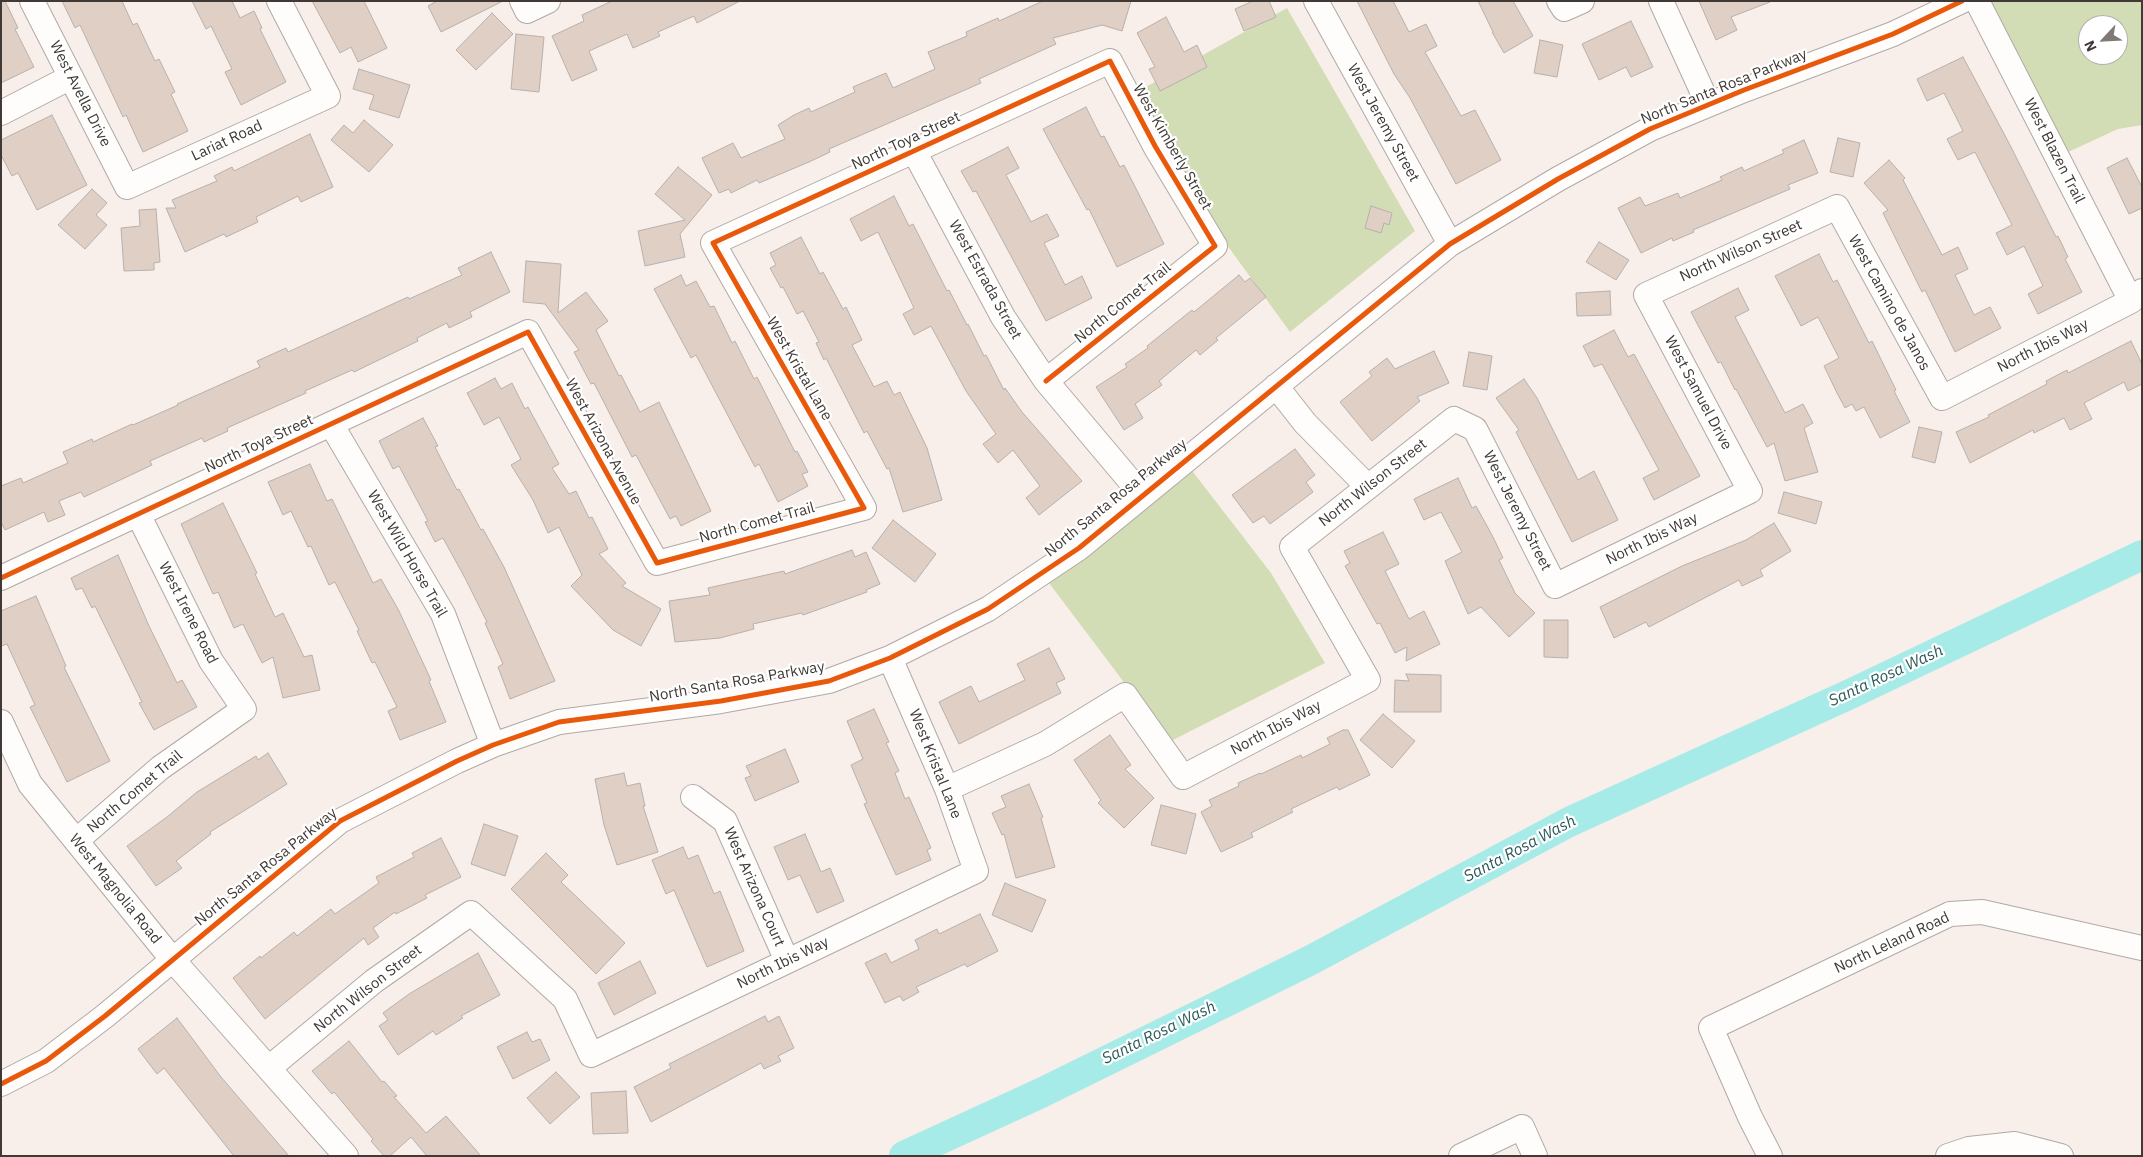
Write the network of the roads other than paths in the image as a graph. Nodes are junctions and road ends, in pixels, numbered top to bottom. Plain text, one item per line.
1 (32, 1) edge
2 (279, 1) edge
3 (1316, 1) edge
4 (1661, 1) edge
5 (1962, 1) edge
6 (1977, 1) edge
7 (1110, 61) joint
8 (71, 77) junction
9 (1708, 104) junction
10 (1, 113) edge
11 (914, 150) junction
12 (127, 187) joint
13 (1837, 208) joint
14 (713, 243) joint
15 (1450, 244) junction
16 (1215, 246) joint
17 (1646, 295) joint
18 (2136, 296) edge
19 (528, 332) joint
20 (1046, 381) junction
21 (1276, 386) junction
22 (1942, 398) joint
23 (1454, 419) joint
24 (331, 424) junction
25 (1368, 488) junction
26 (1750, 490) joint
27 (1142, 495) junction
28 (864, 508) joint
29 (138, 514) junction
30 (657, 563) joint
31 (1, 578) edge
32 (1555, 586) joint
33 (890, 658) junction
34 (1368, 680) joint
35 (244, 709) joint
36 (1, 722) edge
37 (493, 745) junction
38 (947, 789) junction
39 (693, 797) dead end
40 (76, 841) junction
41 (976, 871) joint
42 (471, 913) joint
43 (2142, 948) edge
44 (172, 959) junction
45 (787, 961) junction
46 (269, 1068) junction
47 (1, 1084) edge
48 (346, 1156) edge
49 (1461, 1156) edge
50 (1535, 1156) edge
51 (1770, 1156) edge
52 (1948, 1156) edge
53 (2061, 1156) edge

1 - 8 street, West Avella Drive
2 - 12 street, Lariat Road
3 - 15 street, West Jeremy Street
4 - 9 street
5 - 9 street, North Santa Rosa Parkway
6 - 18 street, West Blazen Trail
7 - 11 street, North Toya Street
7 - 16 street, West Kimberly Street
8 - 10 street
8 - 12 street, West Avella Drive
9 - 15 street, North Santa Rosa Parkway
11 - 14 street, North Toya Street
11 - 20 street, West Estrada Street
13 - 17 street, North Wilson Street
13 - 22 street, West Camino de Janos
14 - 28 street, West Kristal Lane
15 - 21 street, North Santa Rosa Parkway
16 - 20 street, North Comet Trail
17 - 26 street, West Samuel Drive
18 - 22 street, North Ibis Way
19 - 24 street, North Toya Street
19 - 30 street, West Arizona Avenue
20 - 27 street, West Estrada Street
21 - 25 street
21 - 27 street, North Santa Rosa Parkway
23 - 25 street, North Wilson Street
23 - 32 street, West Jeremy Street
24 - 29 street, North Toya Street
24 - 37 street, West Wild Horse Trail
25 - 34 street, North Wilson Street
26 - 32 street, North Ibis Way
27 - 33 street, North Santa Rosa Parkway
28 - 30 street, North Comet Trail
29 - 31 street, North Toya Street
29 - 35 street, West Irene Road
33 - 37 street, North Santa Rosa Parkway
33 - 38 street, West Kristal Lane
34 - 38 street, North Ibis Way
35 - 40 street, North Comet Trail
36 - 40 street, West Magnolia Road
37 - 44 street, North Santa Rosa Parkway
38 - 41 street, West Kristal Lane
39 - 45 street, West Arizona Court
40 - 44 street, West Magnolia Road
41 - 45 street, North Ibis Way
42 - 45 street, North Ibis Way
42 - 46 street, North Wilson Street
43 - 51 street, North Leland Road
44 - 46 street, West Magnolia Road
44 - 47 street, North Santa Rosa Parkway
46 - 48 street, West Magnolia Road
49 - 50 street
52 - 53 street

